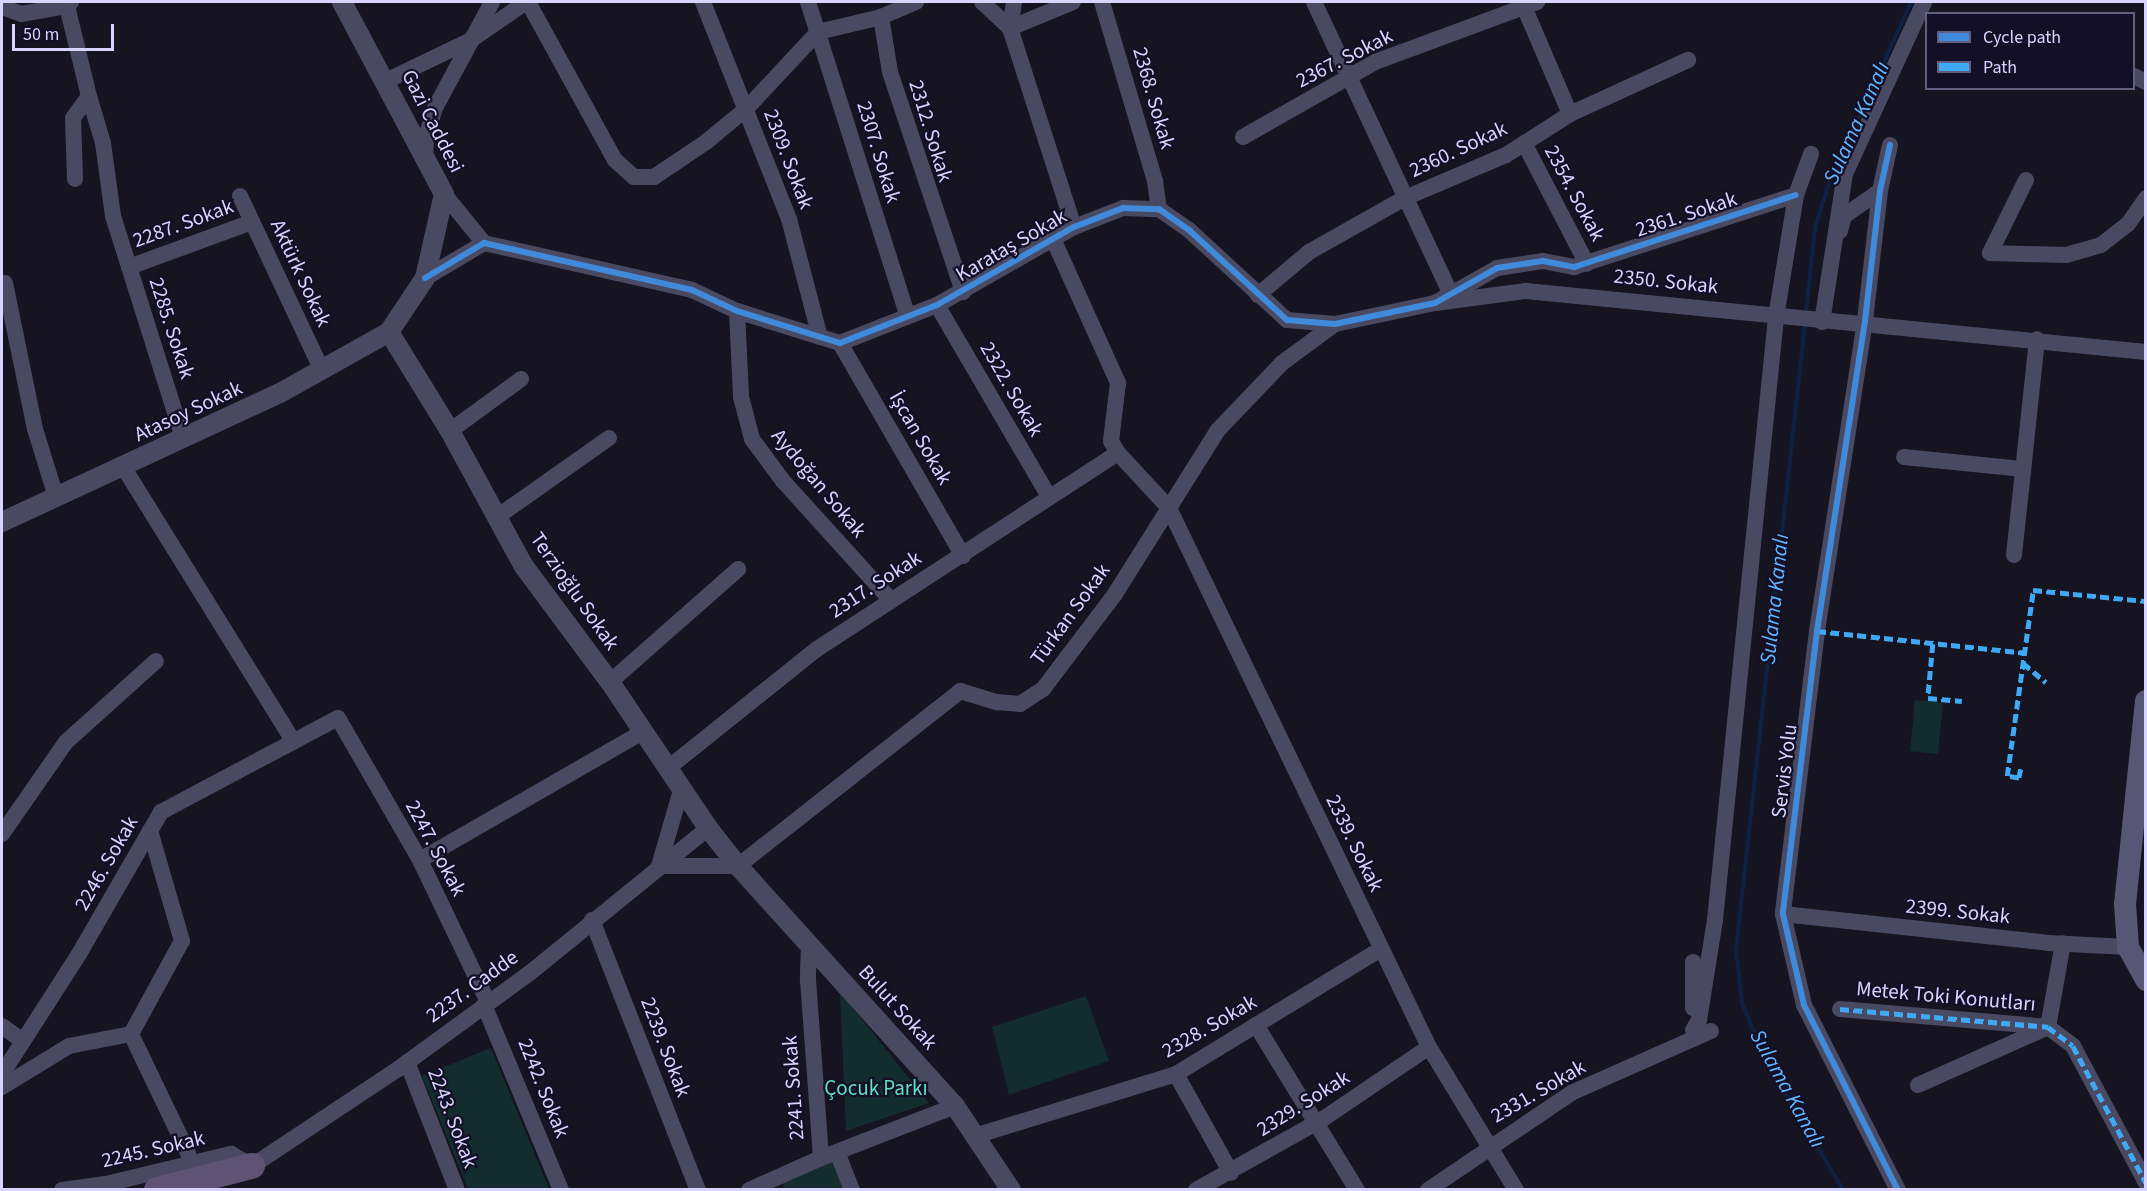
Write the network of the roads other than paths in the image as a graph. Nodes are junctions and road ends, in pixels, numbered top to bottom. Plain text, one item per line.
1 (342, 2) edge
2 (492, 2) edge
3 (527, 2) edge
4 (703, 2) edge
5 (808, 2) edge
6 (916, 2) edge
7 (982, 2) edge
8 (1014, 2) edge
9 (1073, 2) edge
10 (1102, 2) edge
11 (1314, 2) edge
12 (1924, 2) edge
13 (1527, 3) edge
14 (69, 4) edge
15 (2, 7) edge
16 (881, 17) junction
17 (1010, 28) junction
18 (818, 32) junction
19 (471, 40) junction
20 (1688, 60) dead end
21 (1347, 79) junction
22 (386, 81) junction
23 (89, 96) junction
24 (746, 109) junction
25 (1569, 114) junction
26 (1243, 137) dead end
27 (1524, 144) junction
28 (1890, 145) dead end
29 (1811, 154) dead end
30 (425, 159) junction
31 (75, 178) dead end
32 (2026, 180) dead end
33 (1880, 191) junction
34 (444, 194) junction
35 (1796, 195) junction
36 (240, 196) dead end
37 (1405, 198) junction
38 (2145, 198) edge
39 (1159, 209) junction
40 (252, 222) junction
41 (1074, 227) junction
42 (1053, 241) junction
43 (484, 243) junction
44 (1587, 264) junction
45 (129, 267) junction
46 (425, 278) junction
47 (5, 283) dead end
48 (963, 292) junction
49 (1450, 292) junction
50 (1258, 295) junction
51 (1435, 303) junction
52 (937, 305) junction
53 (737, 311) junction
54 (907, 315) junction
55 (1781, 317) junction
56 (1865, 321) junction
57 (1824, 322) junction
58 (1335, 324) junction
59 (389, 332) junction
60 (820, 337) junction
61 (2037, 339) junction
62 (840, 343) junction
63 (2145, 352) edge
64 (322, 370) junction
65 (521, 379) dead end
66 (450, 431) junction
67 (183, 438) junction
68 (609, 438) dead end
69 (1118, 453) junction
70 (1904, 457) dead end
71 (124, 468) junction
72 (2023, 469) junction
73 (1048, 495) junction
74 (56, 497) junction
75 (1169, 508) junction
76 (497, 517) junction
77 (2, 522) edge
78 (2014, 555) dead end
79 (963, 556) junction
80 (738, 569) dead end
81 (890, 598) junction
82 (156, 661) dead end
83 (609, 682) junction
84 (2145, 701) edge
85 (338, 718) joint
86 (641, 733) junction
87 (2143, 736) edge
88 (294, 742) junction
89 (667, 769) junction
90 (681, 790) junction
91 (708, 828) junction
92 (150, 831) junction
93 (2, 834) edge
94 (420, 860) junction
95 (659, 866) junction
96 (738, 866) junction
97 (1783, 914) junction
98 (592, 920) junction
99 (2063, 943) junction
100 (809, 945) junction
101 (2128, 947) junction
102 (1381, 949) junction
103 (1693, 962) dead end
104 (2145, 980) edge
105 (486, 1003) junction
106 (1840, 1009) dead end
107 (1256, 1025) junction
108 (2, 1026) edge
109 (2048, 1027) junction
110 (1711, 1031) dead end
111 (131, 1034) junction
112 (1693, 1036) junction
113 (23, 1041) junction
114 (1429, 1047) junction
115 (407, 1062) junction
116 (2, 1074) edge
117 (1176, 1074) junction
118 (1918, 1085) dead end
119 (2, 1087) edge
120 (955, 1106) junction
121 (1315, 1124) junction
122 (978, 1135) junction
123 (1491, 1143) junction
124 (188, 1153) dead end
125 (829, 1155) junction
126 (1231, 1173) junction
127 (250, 1178) edge
128 (2145, 1183) edge
129 (62, 1190) edge
130 (157, 1190) edge
131 (218, 1190) edge
132 (240, 1190) edge
133 (457, 1190) edge
134 (561, 1190) edge
135 (698, 1190) edge
136 (749, 1190) edge
137 (852, 1190) edge
138 (1011, 1190) edge
139 (1196, 1190) edge
140 (1357, 1190) edge
141 (1428, 1190) edge
142 (1516, 1190) edge
143 (1898, 1190) edge

1 - 22 street, Gazi Caddesi
2 - 19 street
3 - 19 street
3 - 24 street
4 - 24 street, 2309. Sokak
5 - 18 street, 2307. Sokak
6 - 16 street
7 - 17 street
8 - 17 street
9 - 17 street
10 - 39 street, 2368. Sokak
11 - 21 street
12 - 57 street
13 - 21 street, 2367. Sokak
13 - 25 street
14 - 15 street
14 - 23 street
16 - 18 street
16 - 48 street, 2312. Sokak
17 - 41 street
18 - 24 street
18 - 54 street, 2307. Sokak
19 - 22 street
19 - 30 street
20 - 25 street, 2360. Sokak
21 - 26 street, 2367. Sokak
21 - 37 street
22 - 30 street, Gazi Caddesi
23 - 31 street
23 - 45 street, 2285. Sokak
24 - 60 street, 2309. Sokak
25 - 27 street, 2360. Sokak
27 - 37 street, 2360. Sokak
27 - 44 street, 2354. Sokak
28 - 33 street, Servis Yolu
29 - 35 street
30 - 34 street, Gazi Caddesi
32 - 38 street
33 - 56 street, Servis Yolu
33 - 57 street
34 - 43 street
34 - 46 street, Gazi Caddesi
35 - 44 street, 2361. Sokak
35 - 55 street
36 - 40 street, Aktürk Sokak
37 - 49 street
37 - 50 street, 2360. Sokak
39 - 41 street, Karataş Sokak
39 - 50 street
40 - 45 street, 2287. Sokak
40 - 64 street, Aktürk Sokak
41 - 42 street, Karataş Sokak
42 - 48 street, Karataş Sokak
42 - 69 street
43 - 46 street
43 - 53 street
44 - 49 street
45 - 67 street, 2285. Sokak
46 - 59 street, Gazi Caddesi
47 - 74 street
48 - 52 street, Karataş Sokak
49 - 51 street
50 - 58 street
51 - 55 street, 2350. Sokak
51 - 58 street
52 - 54 street, Karataş Sokak
52 - 73 street, 2322. Sokak
53 - 60 street
53 - 81 street, Aydoğan Sokak
54 - 62 street, Karataş Sokak
55 - 57 street, 2350. Sokak
55 - 112 street
56 - 57 street, 2350. Sokak
56 - 61 street, 2350. Sokak
56 - 97 street, Servis Yolu
58 - 75 street
59 - 64 street, Atasoy Sokak
59 - 66 street, Terzioğlu Sokak
60 - 62 street
61 - 63 street, 2350. Sokak
61 - 72 street
62 - 79 street, İşcan Sokak
64 - 67 street, Atasoy Sokak
65 - 66 street
66 - 76 street, Terzioğlu Sokak
67 - 71 street, Atasoy Sokak
68 - 76 street
69 - 73 street, 2317. Sokak
69 - 75 street
70 - 72 street
71 - 74 street, Atasoy Sokak
71 - 88 street
72 - 78 street
73 - 79 street, 2317. Sokak
74 - 77 street, Atasoy Sokak
75 - 96 street, Türkan Sokak
75 - 102 street, 2339. Sokak
76 - 83 street, Terzioğlu Sokak
79 - 81 street, 2317. Sokak
80 - 83 street
81 - 89 street, 2317. Sokak
82 - 93 street
83 - 86 street, Terzioğlu Sokak
84 - 87 main road
85 - 88 street, 2246. Sokak
85 - 94 street, 2247. Sokak
86 - 89 street, Terzioğlu Sokak
86 - 94 street
87 - 101 main road
88 - 92 street, 2246. Sokak
89 - 90 street, Terzioğlu Sokak
90 - 91 street, Terzioğlu Sokak
90 - 95 street
91 - 95 street, 2237. Cadde
91 - 96 street, Terzioğlu Sokak
92 - 111 street
92 - 113 street, 2246. Sokak
94 - 105 street, 2247. Sokak
95 - 96 street
95 - 98 street, 2237. Cadde
96 - 100 street, Bulut Sokak
97 - 99 street, 2399. Sokak
97 - 143 street, Servis Yolu
98 - 105 street, 2237. Cadde
98 - 135 street, 2239. Sokak
99 - 101 street, 2399. Sokak
99 - 109 street, Metek Toki Konutları
100 - 120 street, Bulut Sokak
100 - 125 street, 2241. Sokak
101 - 104 main road
102 - 107 street, 2328. Sokak
102 - 114 street, 2339. Sokak
103 - 112 street
105 - 115 street, 2237. Cadde
105 - 134 street, 2242. Sokak
106 - 109 street, Metek Toki Konutları
107 - 117 street, 2328. Sokak
107 - 121 street
108 - 113 street
109 - 118 street, Metek Toki Konutları
109 - 128 street, Metek Toki Konutları
110 - 112 street, 2331. Sokak
111 - 119 street
111 - 124 street
112 - 123 street, 2331. Sokak
113 - 116 street, 2246. Sokak
114 - 121 street, 2329. Sokak
114 - 123 street, 2339. Sokak
115 - 127 street, 2237. Cadde
115 - 133 street, 2243. Sokak
117 - 122 street, 2328. Sokak
117 - 126 street
120 - 122 street, Bulut Sokak
120 - 125 street, 2241. Sokak
121 - 126 street, 2329. Sokak
121 - 140 street
122 - 138 street, Bulut Sokak
123 - 141 street, 2331. Sokak
123 - 142 street, 2339. Sokak
125 - 136 street
125 - 137 street
126 - 139 street, 2329. Sokak
127 - 129 street, 2245. Sokak
127 - 130 main road
127 - 131 main road
127 - 132 main road

